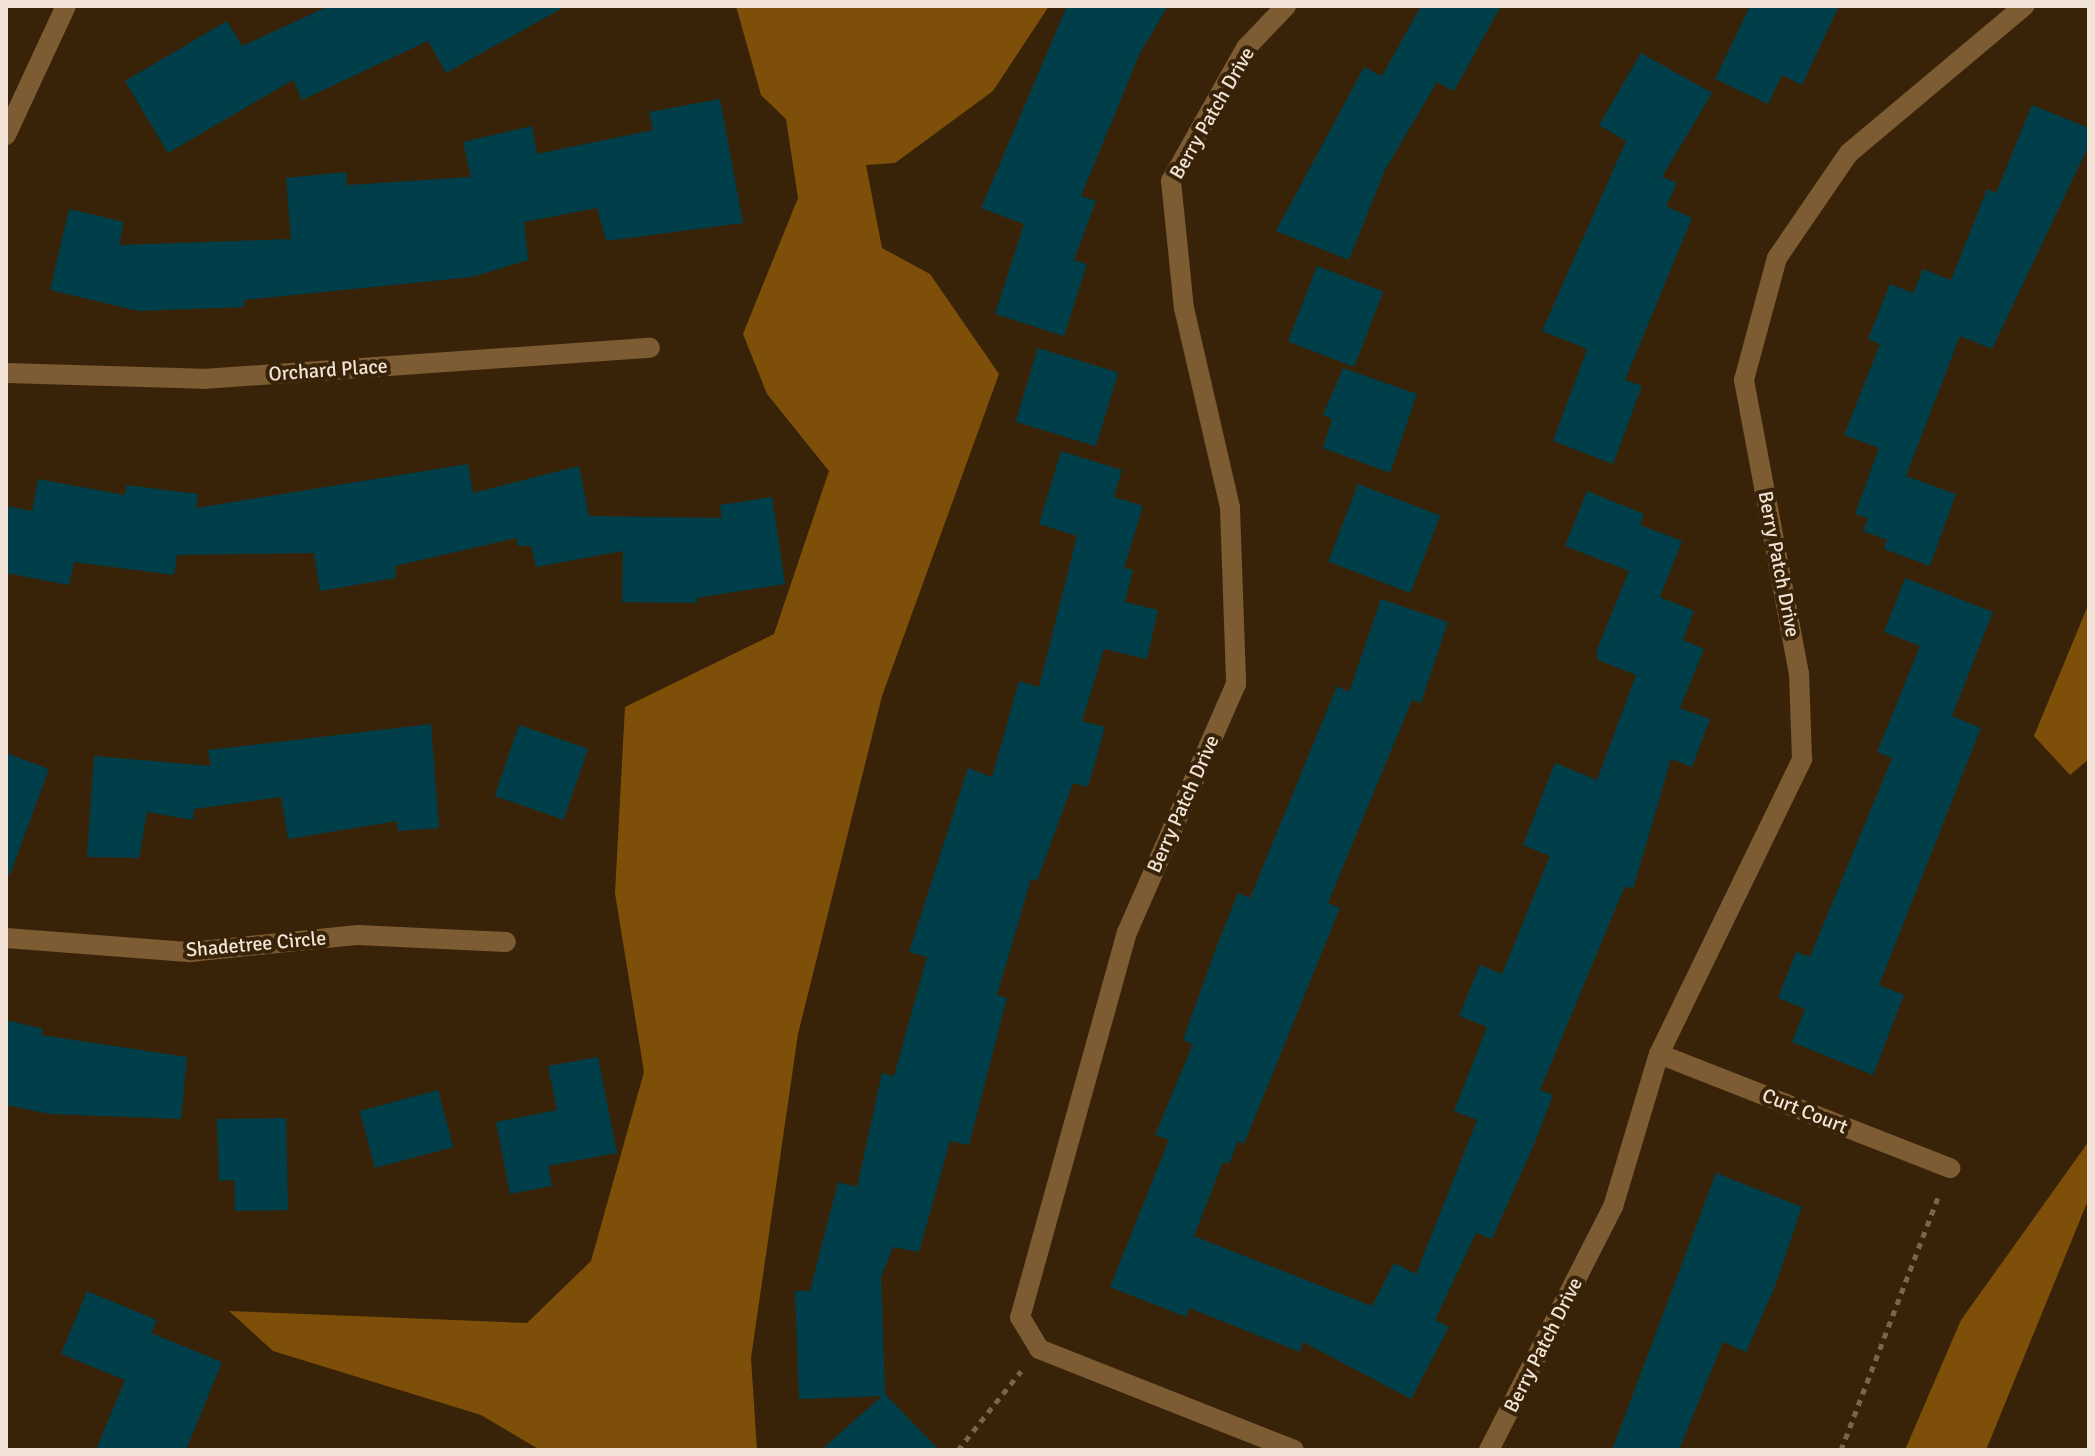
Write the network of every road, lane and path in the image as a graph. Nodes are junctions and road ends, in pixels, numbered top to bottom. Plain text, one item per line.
1 (66, 6) edge
2 (1286, 6) edge
3 (2024, 6) edge
4 (6, 135) edge
5 (650, 348) dead end
6 (6, 373) edge
7 (6, 938) edge
8 (506, 942) dead end
9 (1659, 1054) junction
10 (1950, 1168) joint
11 (1039, 1349) junction
12 (958, 1450) edge
13 (1294, 1450) edge
14 (1489, 1450) edge
15 (1841, 1450) edge

1 - 4 street
2 - 11 street, Berry Patch Drive
3 - 9 street, Berry Patch Drive
5 - 6 street, Orchard Place
7 - 8 street, Shadetree Circle
9 - 10 street, Curt Court
9 - 14 street, Berry Patch Drive
10 - 15 path
11 - 12 path
11 - 13 street

